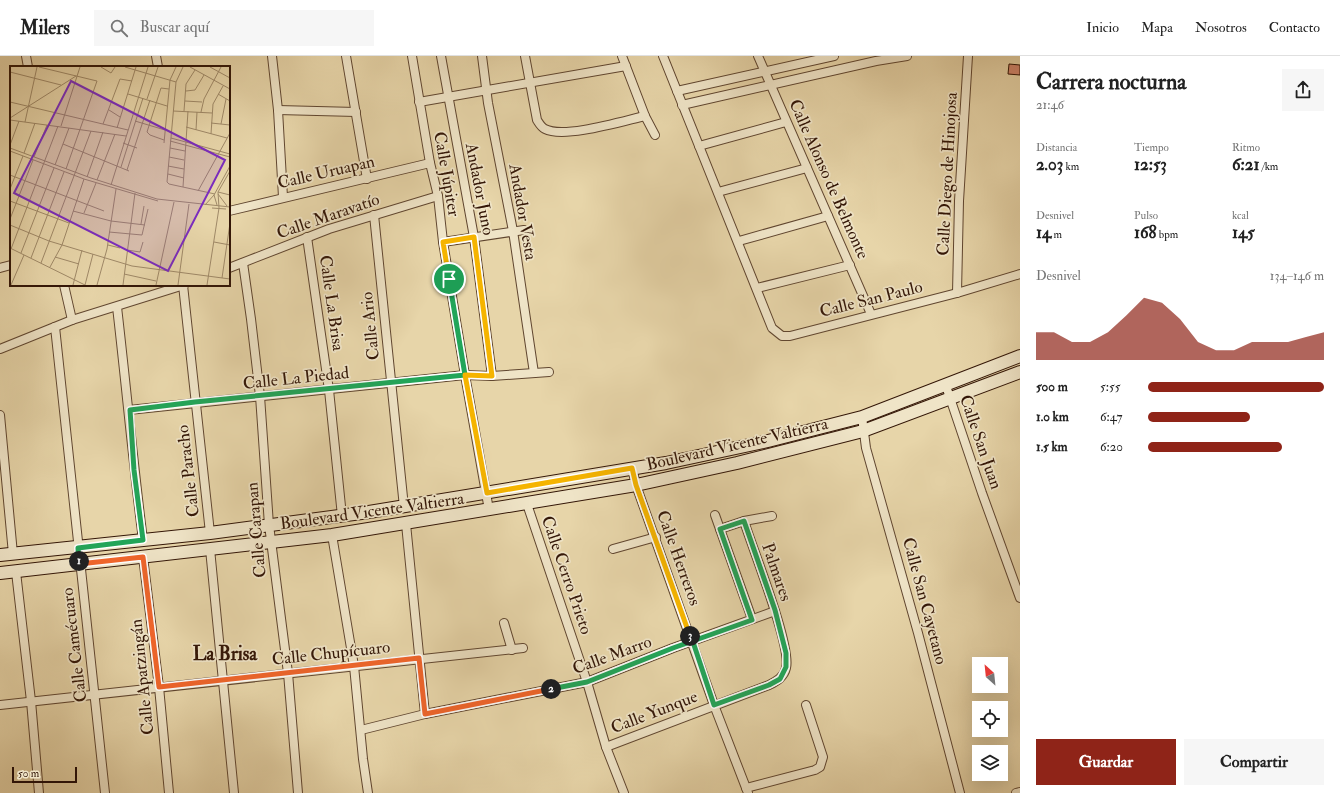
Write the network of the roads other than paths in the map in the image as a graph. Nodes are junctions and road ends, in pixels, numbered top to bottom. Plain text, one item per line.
1 (26, 56) edge
2 (156, 56) edge
3 (272, 56) edge
4 (346, 56) edge
5 (412, 56) edge
6 (441, 56) edge
7 (482, 56) edge
8 (525, 56) edge
9 (622, 56) edge
10 (663, 56) edge
11 (758, 56) edge
12 (834, 56) edge
13 (907, 56) edge
14 (968, 56) edge
15 (28, 66) edge
16 (158, 66) edge
17 (626, 66) junction
18 (764, 71) junction
19 (529, 82) junction
20 (770, 84) junction
21 (486, 89) junction
22 (677, 91) junction
23 (448, 97) junction
24 (420, 102) junction
25 (682, 105) junction
26 (278, 110) junction
27 (356, 112) junction
28 (645, 116) junction
29 (786, 122) junction
30 (655, 135) dead end
31 (699, 146) junction
32 (430, 163) junction
33 (807, 168) junction
34 (367, 179) junction
35 (718, 192) junction
36 (438, 196) junction
37 (283, 197) junction
38 (230, 211) edge
39 (374, 214) junction
40 (828, 216) junction
41 (524, 230) dead end
42 (513, 231) junction
43 (307, 237) junction
44 (474, 237) junction
45 (739, 240) junction
46 (443, 242) junction
47 (243, 263) junction
48 (10, 265) edge
49 (850, 265) junction
50 (0, 268) edge
51 (230, 268) edge
52 (1020, 274) edge
53 (64, 286) edge
54 (180, 286) edge
55 (183, 286) edge
56 (757, 288) junction
57 (957, 293) junction
58 (117, 307) junction
59 (871, 314) junction
60 (72, 320) junction
61 (54, 327) junction
62 (0, 349) edge
63 (1020, 356) edge
64 (549, 372) dead end
65 (1020, 372) edge
66 (534, 373) junction
67 (465, 375) junction
68 (492, 376) junction
69 (391, 383) junction
70 (946, 386) junction
71 (330, 390) junction
72 (260, 396) junction
73 (951, 399) junction
74 (195, 402) junction
75 (130, 410) junction
76 (0, 415) edge
77 (862, 416) junction
78 (863, 431) junction
79 (632, 468) junction
80 (636, 485) junction
81 (487, 493) junction
82 (526, 504) junction
83 (404, 507) junction
84 (489, 510) junction
85 (715, 515) dead end
86 (342, 516) junction
87 (772, 516) dead end
88 (744, 521) junction
89 (406, 524) junction
90 (269, 526) junction
91 (720, 529) junction
92 (210, 533) junction
93 (332, 535) junction
94 (656, 538) junction
95 (143, 540) junction
96 (271, 543) junction
97 (78, 548) junction
98 (210, 549) junction
99 (613, 549) dead end
100 (14, 554) junction
101 (0, 556) edge
102 (143, 557) junction
103 (79, 564) junction
104 (16, 572) junction
105 (0, 573) edge
106 (1020, 598) edge
107 (775, 610) junction
108 (752, 620) junction
109 (504, 623) dead end
110 (693, 642) junction
111 (523, 648) dead end
112 (512, 650) junction
113 (419, 658) junction
114 (354, 666) junction
115 (288, 673) junction
116 (780, 679) joint
117 (224, 680) junction
118 (587, 682) junction
119 (159, 687) junction
120 (95, 694) junction
121 (31, 701) junction
122 (0, 705) edge
123 (714, 705) junction
124 (806, 705) dead end
125 (425, 714) junction
126 (361, 730) junction
127 (606, 747) junction
128 (746, 788) edge
129 (1020, 792) edge
130 (40, 793) edge
131 (105, 793) edge
132 (169, 793) edge
133 (234, 793) edge
134 (298, 793) edge
135 (368, 793) edge
136 (624, 793) edge
137 (960, 793) edge
138 (1016, 793) edge

1 - 15 street
2 - 16 street
3 - 26 street
4 - 27 street
5 - 24 street, Calle Júpiter
6 - 23 street, Andador Juno
7 - 21 street, Andador Vesta
8 - 19 street
9 - 17 street
10 - 22 street
11 - 18 street, Calle Alonso de Belmonte
12 - 18 street
13 - 20 street
14 - 57 street, Calle Diego de Hinojosa
17 - 19 street
17 - 28 street
18 - 20 street, Calle Alonso de Belmonte
18 - 22 street
19 - 21 street
19 - 28 street
20 - 25 street
20 - 29 street, Calle Alonso de Belmonte
21 - 23 street
21 - 42 street, Andador Vesta
22 - 25 street
23 - 24 street
23 - 44 street, Andador Juno
24 - 32 street, Calle Júpiter
25 - 31 street
26 - 27 street
26 - 37 street
27 - 34 street
28 - 30 street
29 - 31 street
29 - 33 street, Calle Alonso de Belmonte
31 - 35 street
32 - 34 street, Calle Uruapan
32 - 36 street, Calle Júpiter
33 - 35 street
33 - 40 street, Calle Alonso de Belmonte
34 - 37 street, Calle Uruapan
35 - 45 street
36 - 39 street, Calle Maravatío
36 - 46 street, Calle Júpiter
37 - 38 street, Calle Uruapan
39 - 43 street, Calle Maravatío
39 - 69 street, Calle Ario
40 - 45 street
40 - 49 street, Calle Alonso de Belmonte
41 - 42 street
42 - 44 street
42 - 66 street, Andador Vesta
43 - 47 street, Calle Maravatío
43 - 71 street, Calle La Brisa
44 - 46 street
44 - 68 street, Andador Juno
45 - 56 street
46 - 67 street, Calle Júpiter
47 - 51 street, Calle Maravatío
47 - 72 street, Calle Carapan
48 - 50 street
49 - 56 street
49 - 59 street, Calle Alonso de Belmonte
52 - 57 street, Calle San Paulo
53 - 60 street
54 - 58 street
55 - 74 street, Calle Paracho
56 - 59 street, Calle San Paulo
57 - 59 street, Calle San Paulo
58 - 60 street
58 - 75 street
60 - 61 street
61 - 62 street
61 - 97 street, Calle Camécuaro
63 - 70 main road, Boulevard Vicente Valtierra
64 - 66 street, Calle La Piedad
65 - 73 main road, Boulevard Vicente Valtierra
66 - 68 street, Calle La Piedad
67 - 68 street, Calle La Piedad
67 - 69 street, Calle La Piedad
67 - 81 street, Calle Júpiter
69 - 71 street, Calle La Piedad
69 - 83 street, Calle Ario
70 - 73 street, Calle San Juan
70 - 77 main road, Boulevard Vicente Valtierra
71 - 72 street, Calle La Piedad
71 - 86 street, Calle La Brisa
72 - 74 street, Calle La Piedad
72 - 90 street, Calle Carapan
73 - 78 main road, Boulevard Vicente Valtierra
73 - 106 street, Calle San Juan
74 - 75 street, Calle La Piedad
74 - 92 street, Calle Paracho
75 - 95 street
76 - 100 street
77 - 78 street, Calle San Cayetano
77 - 79 main road, Boulevard Vicente Valtierra
78 - 80 main road, Boulevard Vicente Valtierra
78 - 137 street, Calle San Cayetano
79 - 80 street, Calle Herreros
79 - 81 main road, Boulevard Vicente Valtierra
80 - 82 main road, Boulevard Vicente Valtierra
80 - 94 street, Calle Herreros
81 - 83 main road, Boulevard Vicente Valtierra
81 - 84 street, Calle Júpiter
82 - 84 main road, Boulevard Vicente Valtierra
82 - 118 street, Calle Cerro Prieto
83 - 86 main road, Boulevard Vicente Valtierra
84 - 89 main road, Boulevard Vicente Valtierra
85 - 91 street
86 - 90 main road, Boulevard Vicente Valtierra
87 - 88 street
88 - 91 street
88 - 107 street, Palmares
89 - 93 main road, Boulevard Vicente Valtierra
89 - 113 street
90 - 92 main road, Boulevard Vicente Valtierra
90 - 96 street, Calle Carapan
91 - 108 street
92 - 95 main road, Boulevard Vicente Valtierra
93 - 96 main road, Boulevard Vicente Valtierra
93 - 114 street
94 - 99 street
94 - 110 street, Calle Herreros
95 - 97 main road, Boulevard Vicente Valtierra
96 - 98 main road, Boulevard Vicente Valtierra
96 - 115 street, Calle Carapan
97 - 100 main road, Boulevard Vicente Valtierra
97 - 103 street, Calle Camécuaro
98 - 102 main road, Boulevard Vicente Valtierra
98 - 117 street
100 - 101 main road, Boulevard Vicente Valtierra
102 - 103 main road, Boulevard Vicente Valtierra
102 - 119 street, Calle Apatzingán
103 - 104 main road, Boulevard Vicente Valtierra
103 - 120 street, Calle Camécuaro
104 - 105 main road, Boulevard Vicente Valtierra
104 - 121 street
107 - 108 street, Calle Marro
107 - 116 street, Palmares
108 - 110 street, Calle Marro
109 - 112 street
110 - 118 street, Calle Marro
110 - 123 street, Calle Herreros
111 - 112 street, Calle Chupícuaro
112 - 113 street, Calle Chupícuaro
113 - 114 street, Calle Chupícuaro
113 - 125 street
114 - 115 street, Calle Chupícuaro
114 - 126 street
115 - 117 street, Calle Chupícuaro
115 - 134 street, Calle Carapan
116 - 123 street, Calle Yunque
117 - 119 street, Calle Chupícuaro
117 - 133 street
118 - 125 street, Calle Marro
118 - 127 street, Calle Cerro Prieto
119 - 120 street, Calle Chupícuaro
119 - 132 street, Calle Apatzingán
120 - 121 street, Calle Chupícuaro
120 - 131 street, Calle Camécuaro
121 - 122 street, Calle Chupícuaro
121 - 130 street
123 - 127 street, Calle Yunque
123 - 128 street, Calle Herreros
124 - 128 street
125 - 126 street, Calle Marro
126 - 135 street
127 - 136 street, Calle Cerro Prieto
129 - 138 street

